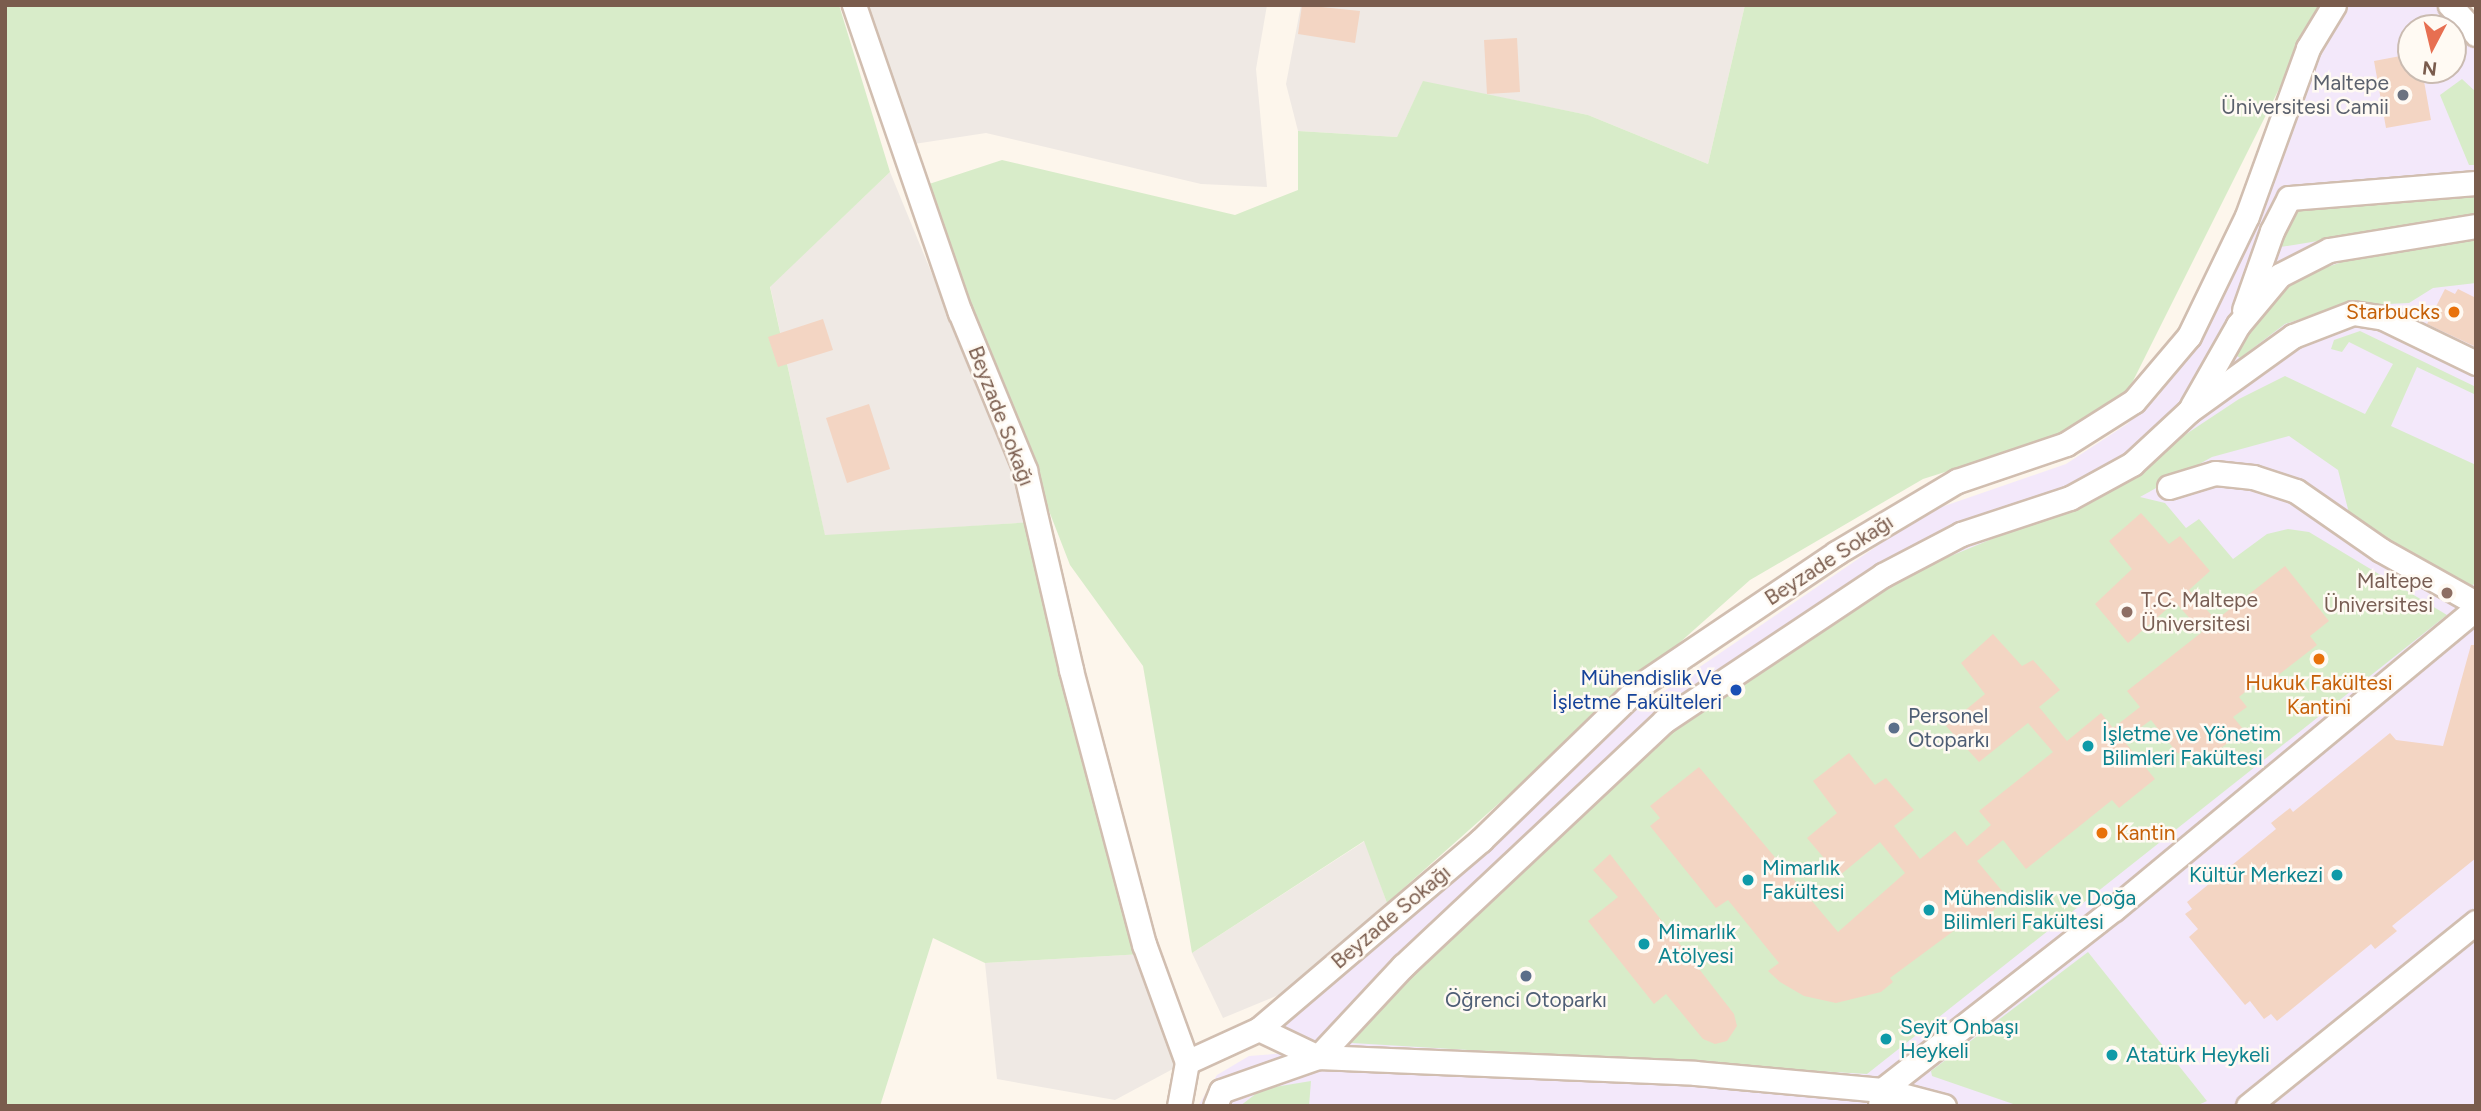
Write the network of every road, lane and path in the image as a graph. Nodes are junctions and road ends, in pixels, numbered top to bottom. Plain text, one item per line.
1 (854, 5) edge
2 (2334, 5) edge
3 (2450, 5) edge
4 (2476, 34) edge
5 (2476, 183) edge
6 (2476, 226) edge
7 (2238, 325) junction
8 (2476, 363) edge
9 (2189, 411) junction
10 (2169, 487) dead end
11 (2476, 606) edge
12 (2476, 922) edge
13 (1259, 1029) junction
14 (1318, 1057) junction
15 (1187, 1062) junction
16 (1881, 1098) edge
17 (1179, 1106) edge
18 (1215, 1106) edge
19 (1944, 1106) edge
20 (2248, 1106) edge

1 - 15 street, Beyzade Sokağı
2 - 13 street, Beyzade Sokağı
3 - 4 street
5 - 7 street
6 - 7 street
7 - 9 street
8 - 9 street
9 - 14 street
10 - 11 street
11 - 16 street
12 - 20 street
13 - 14 street
13 - 15 street, Beyzade Sokağı
14 - 16 street
14 - 18 street
15 - 17 street
16 - 19 street

